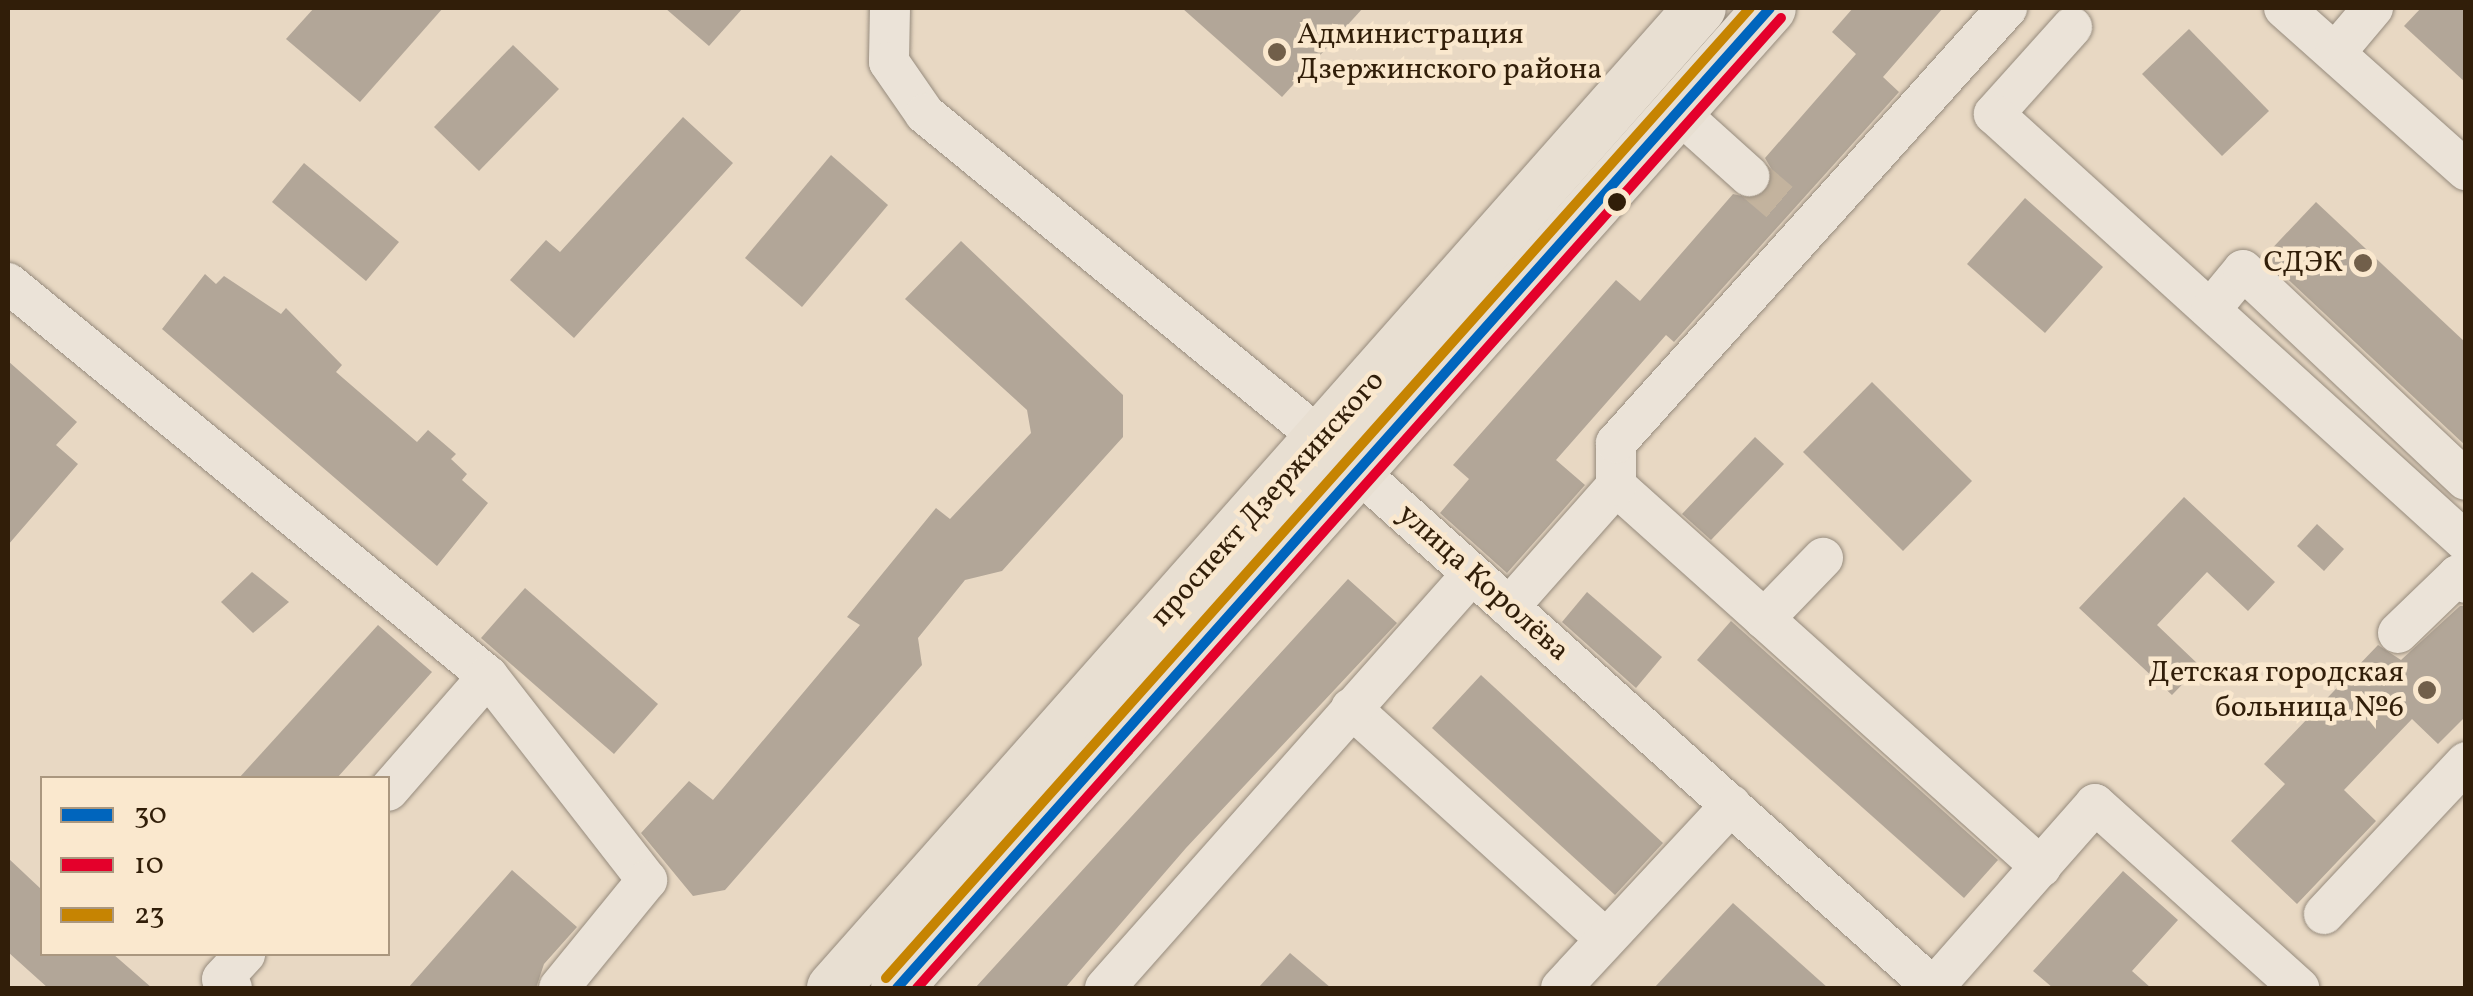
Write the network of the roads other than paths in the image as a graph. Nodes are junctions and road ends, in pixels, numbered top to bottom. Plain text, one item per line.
1 (890, 8) edge
2 (1700, 8) edge
3 (1770, 8) edge
4 (2007, 8) edge
5 (2284, 8) edge
6 (2372, 8) edge
7 (2071, 14) edge
8 (2335, 53) junction
9 (1678, 112) junction
10 (2466, 170) edge
11 (1749, 176) tunnel mouth
12 (8, 282) edge
13 (2211, 309) junction
14 (1340, 456) junction
15 (2466, 480) edge
16 (1616, 486) junction
17 (2466, 542) edge
18 (1823, 558) dead end
19 (1471, 575) junction
20 (2466, 583) edge
21 (1509, 608) junction
22 (1764, 618) junction
23 (2398, 633) dead end
24 (488, 676) junction
25 (1352, 708) junction
26 (2466, 762) edge
27 (390, 788) edge
28 (1731, 805) junction
29 (2042, 867) junction
30 (2324, 914) dead end
31 (1606, 939) junction
32 (243, 956) edge
33 (232, 988) edge
34 (559, 988) edge
35 (833, 988) edge
36 (896, 988) edge
37 (1105, 988) edge
38 (1561, 988) edge
39 (1933, 988) edge
40 (2299, 988) edge

1 - 14 street, улица Королёва
2 - 14 main road, проспект Дзержинского
3 - 9 main road, проспект Дзержинского
4 - 16 street
5 - 8 street
6 - 8 street
7 - 13 street
8 - 10 street
9 - 11 street
9 - 14 main road, проспект Дзержинского
12 - 24 street
13 - 15 street
13 - 17 street
14 - 19 street, улица Королёва
14 - 35 main road, проспект Дзержинского
14 - 36 main road, проспект Дзержинского
16 - 21 street
16 - 22 street
18 - 22 street
19 - 21 street, улица Королёва
19 - 25 street
20 - 23 street
21 - 28 street, улица Королёва
22 - 29 street
24 - 27 street
24 - 34 street
25 - 31 street
25 - 37 street
26 - 30 street
28 - 31 street
28 - 39 street, улица Королёва
29 - 39 street
29 - 40 street
31 - 38 street
32 - 33 street

